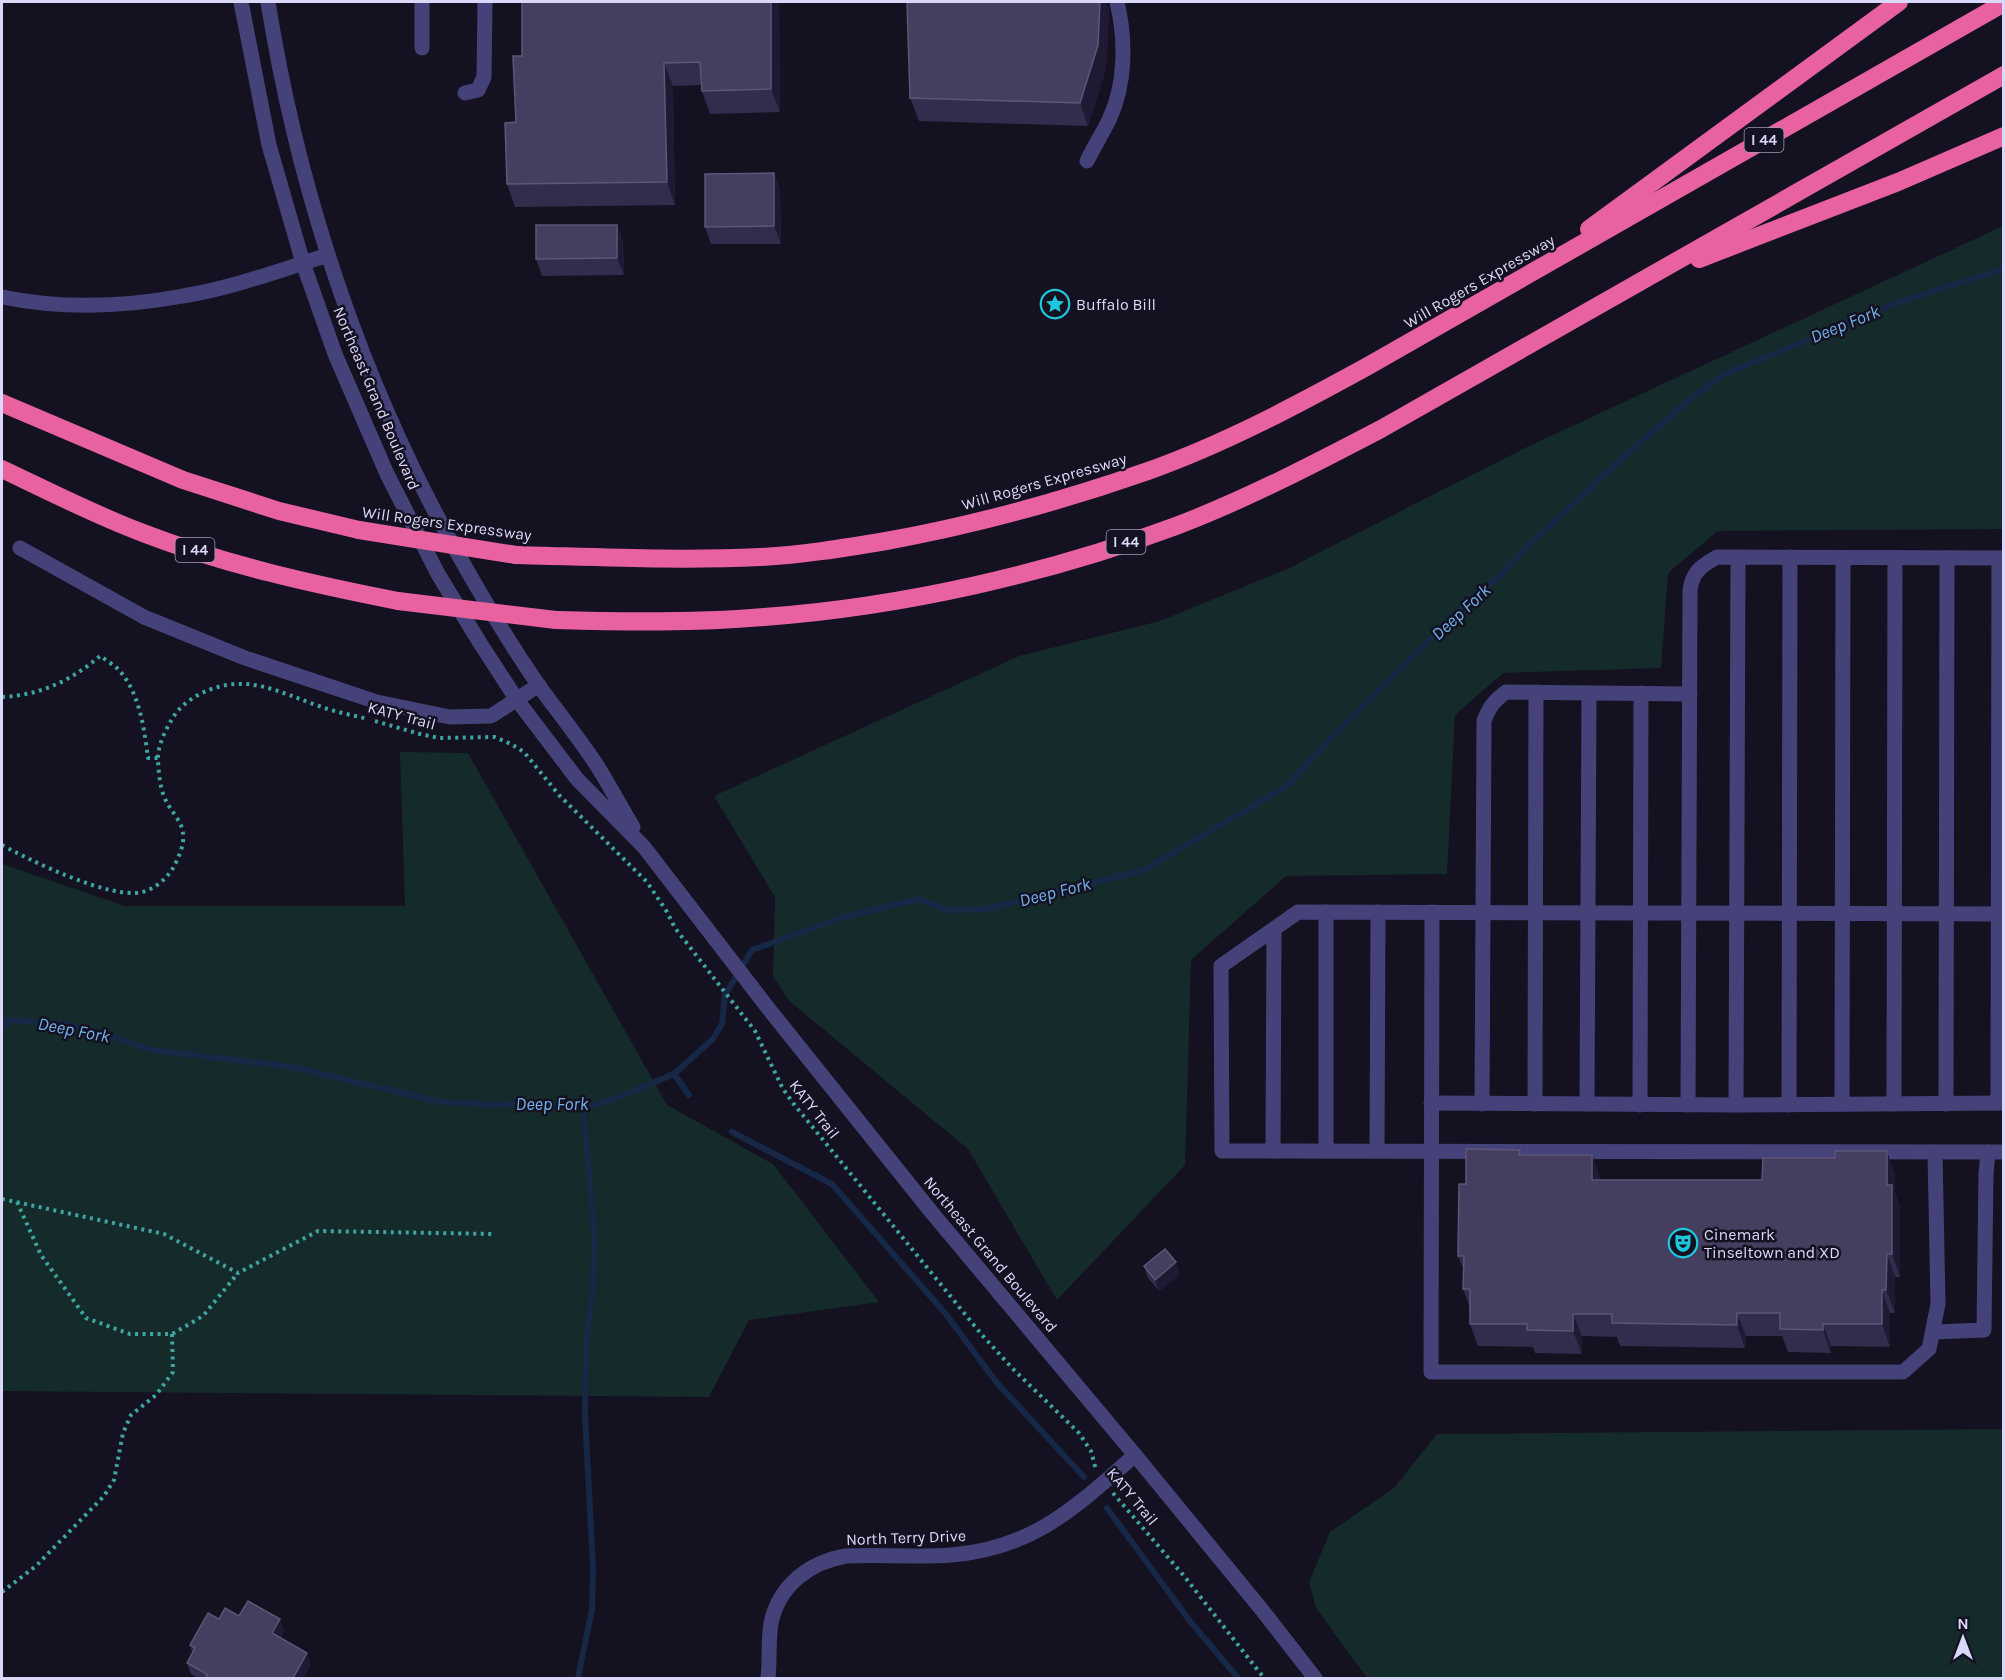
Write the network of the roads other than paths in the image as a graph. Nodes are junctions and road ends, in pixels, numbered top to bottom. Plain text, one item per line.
1 (241, 2) edge
2 (268, 2) edge
3 (422, 2) edge
4 (485, 2) edge
5 (1117, 2) edge
6 (1899, 2) edge
7 (2004, 3) edge
8 (422, 48) dead end
9 (2004, 75) edge
10 (465, 93) dead end
11 (2004, 136) edge
12 (1086, 161) dead end
13 (328, 255) junction
14 (303, 263) junction
15 (1525, 277) junction
16 (1642, 281) junction
17 (2, 297) edge
18 (2, 403) edge
19 (2, 469) edge
20 (20, 548) dead end
21 (1738, 558) junction
22 (1790, 558) junction
23 (1843, 558) junction
24 (1895, 558) junction
25 (1947, 558) junction
26 (2001, 558) edge
27 (539, 685) junction
28 (1536, 692) junction
29 (1589, 693) junction
30 (1641, 693) junction
31 (1690, 694) junction
32 (517, 700) junction
33 (644, 847) junction
34 (1326, 912) junction
35 (1378, 912) junction
36 (1432, 912) junction
37 (1536, 912) junction
38 (1588, 912) junction
39 (1484, 913) junction
40 (1640, 913) junction
41 (1689, 913) junction
42 (1737, 913) junction
43 (1789, 914) junction
44 (1842, 914) junction
45 (1894, 914) junction
46 (1946, 914) junction
47 (2001, 914) edge
48 (1274, 929) junction
49 (1431, 1103) junction
50 (2001, 1103) edge
51 (1482, 1104) junction
52 (1535, 1104) junction
53 (1587, 1104) junction
54 (1842, 1104) junction
55 (1894, 1104) junction
56 (1946, 1104) junction
57 (1640, 1105) junction
58 (1688, 1105) junction
59 (1736, 1105) junction
60 (1789, 1105) junction
61 (1273, 1151) junction
62 (1326, 1151) junction
63 (1377, 1151) junction
64 (1430, 1151) junction
65 (1935, 1152) junction
66 (1988, 1152) junction
67 (2004, 1152) edge
68 (1933, 1332) junction
69 (1135, 1455) junction
70 (768, 1678) edge
71 (1316, 1678) edge

1 - 14 street, Northeast Grand Boulevard
2 - 13 street, Northeast Grand Boulevard
3 - 8 street
4 - 10 street
5 - 12 street
6 - 15 highway
7 - 15 highway, Will Rogers Expressway / I 44
9 - 16 highway, I 44
11 - 16 highway
13 - 14 street
13 - 27 street, Northeast Grand Boulevard
14 - 17 street
14 - 32 street, Northeast Grand Boulevard
15 - 18 highway, Will Rogers Expressway / I 44, bridge
16 - 19 highway, I 44, bridge
20 - 32 street
21 - 22 street
21 - 31 street
21 - 42 street
22 - 23 street
22 - 43 street
23 - 24 street
23 - 44 street
24 - 25 street
24 - 45 street
25 - 26 street
25 - 46 street
26 - 47 street
27 - 32 street
27 - 33 street, Northeast Grand Boulevard
28 - 29 street
28 - 37 street
28 - 39 street
29 - 30 street
29 - 38 street
30 - 31 street
30 - 40 street
31 - 41 street
32 - 33 street, Northeast Grand Boulevard
33 - 69 street, Northeast Grand Boulevard
34 - 35 street
34 - 48 street
34 - 62 street
35 - 36 street
35 - 63 street
36 - 39 street
36 - 49 street
37 - 38 street
37 - 39 street
37 - 52 street
38 - 40 street
38 - 53 street
39 - 51 street
40 - 41 street
40 - 57 street
41 - 42 street
41 - 58 street
42 - 43 street
42 - 59 street
43 - 44 street
43 - 60 street
44 - 45 street
44 - 54 street
45 - 46 street
45 - 55 street
46 - 47 street
46 - 56 street
47 - 50 street
48 - 61 street
48 - 61 street
49 - 51 street
49 - 64 street
50 - 56 street
51 - 52 street
52 - 53 street
53 - 57 street
54 - 55 street
54 - 60 street
55 - 56 street
57 - 58 street
58 - 59 street
59 - 60 street
61 - 62 street
62 - 63 street
63 - 64 street
64 - 65 street
64 - 68 street
65 - 66 street
65 - 68 street
66 - 67 street
66 - 68 street
69 - 70 street, North Terry Drive
69 - 71 street, Northeast Grand Boulevard

